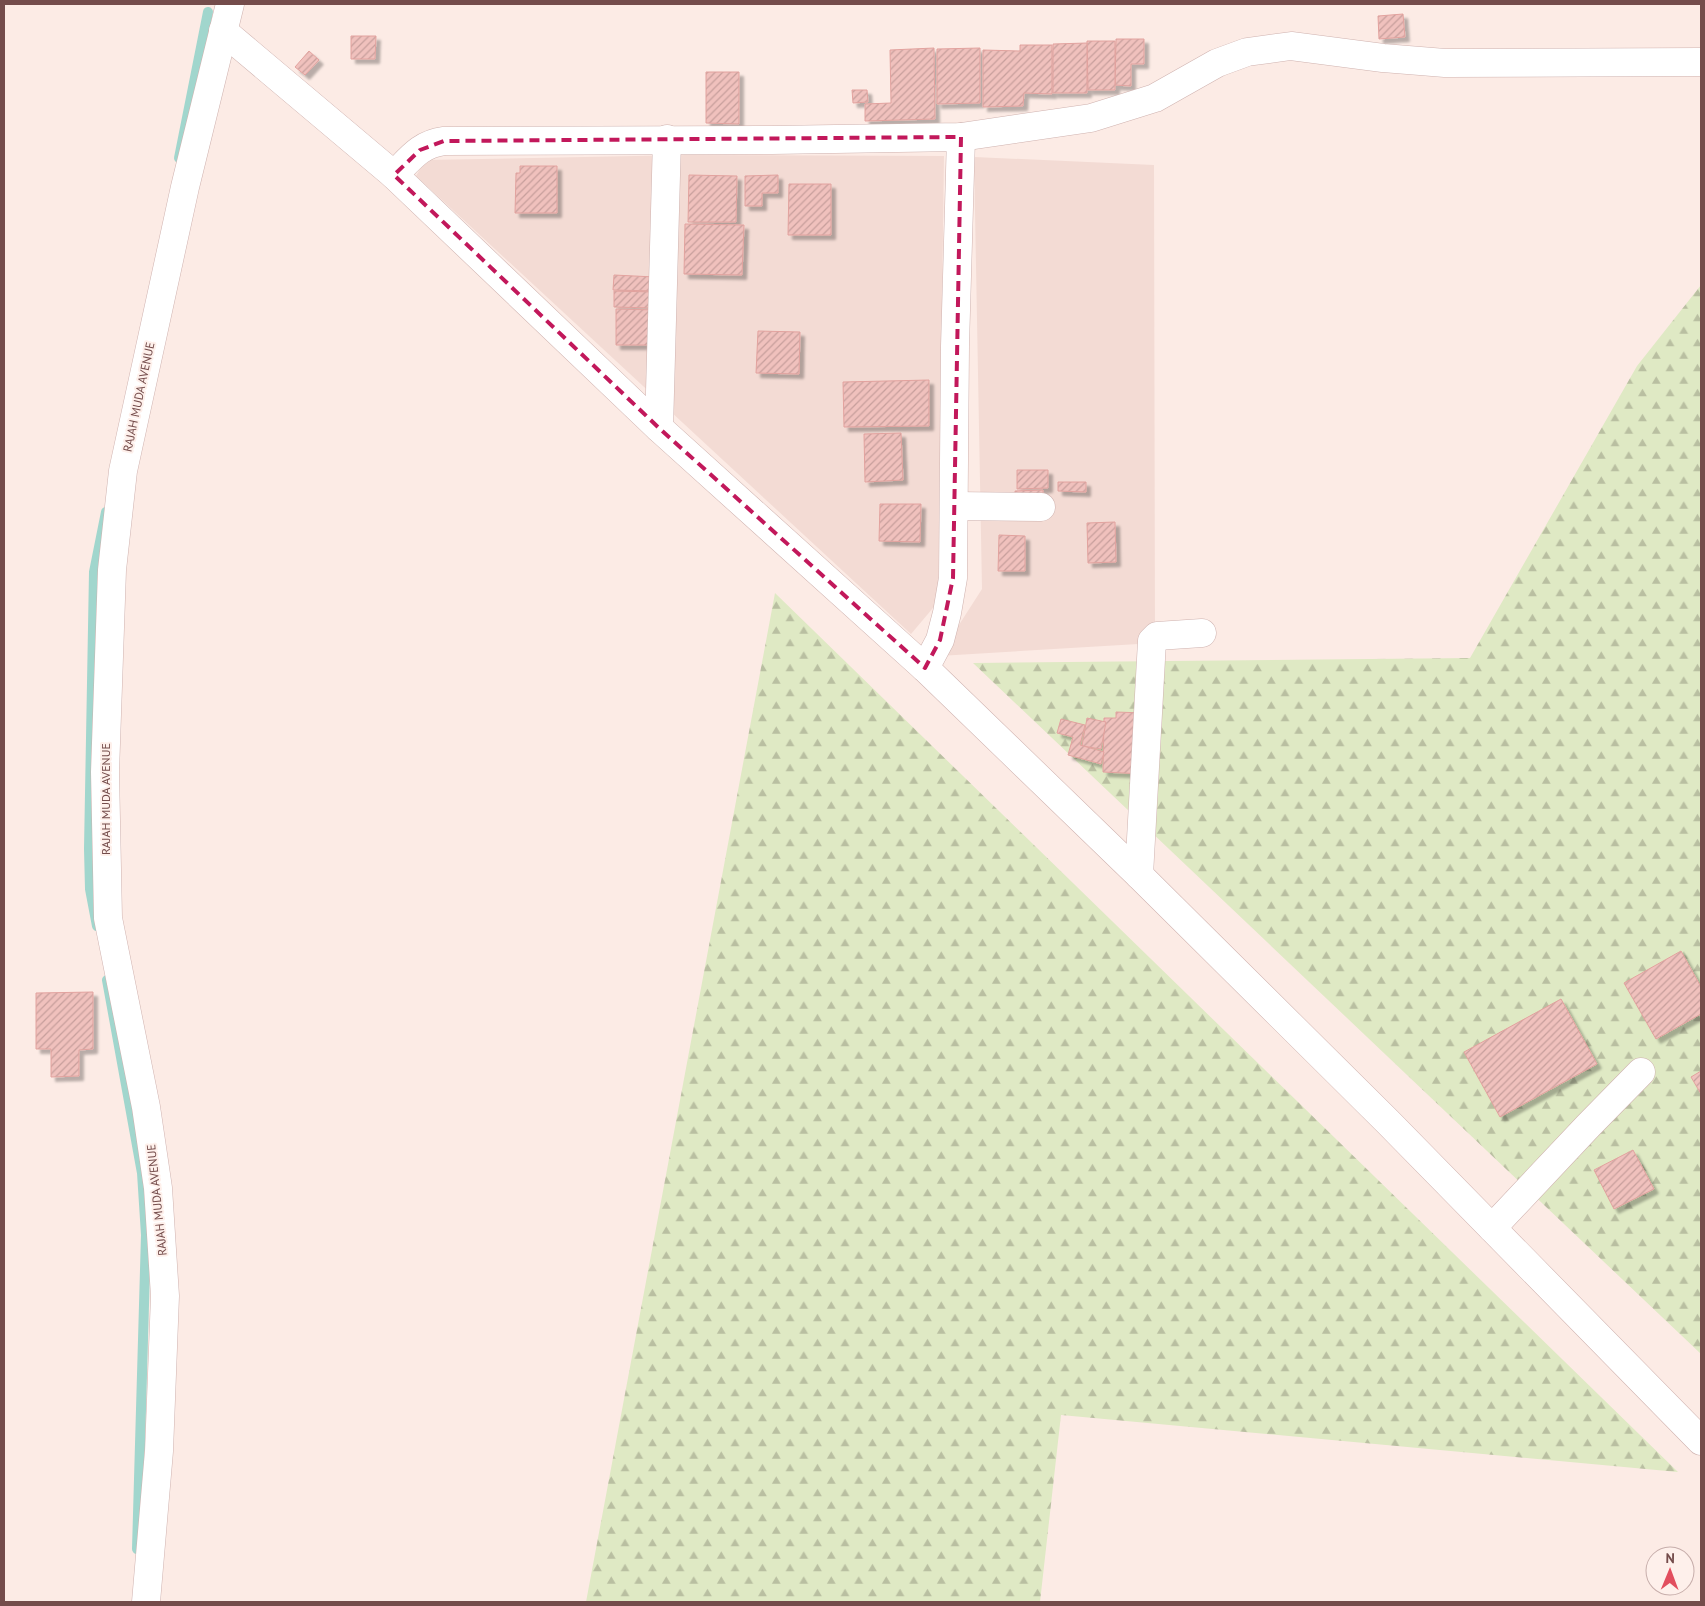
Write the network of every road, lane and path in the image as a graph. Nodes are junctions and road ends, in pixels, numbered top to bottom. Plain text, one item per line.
1 (230, 4) edge
2 (223, 31) junction
3 (1701, 62) edge
4 (961, 137) junction
5 (667, 139) junction
6 (394, 175) junction
7 (659, 428) junction
8 (955, 506) junction
9 (1041, 507) dead end
10 (1202, 633) dead end
11 (925, 668) junction
12 (1139, 875) junction
13 (1641, 1072) dead end
14 (1492, 1228) junction
15 (1701, 1441) edge
16 (146, 1602) edge

1 - 2 street, RAJAH MUDA AVENUE
2 - 6 street
2 - 16 street, RAJAH MUDA AVENUE
3 - 4 street
4 - 5 street
4 - 8 street
5 - 6 street
5 - 7 street
6 - 7 street
7 - 11 street
8 - 9 street
8 - 11 street
10 - 12 street
11 - 12 street
12 - 14 street
13 - 14 street
14 - 15 street

